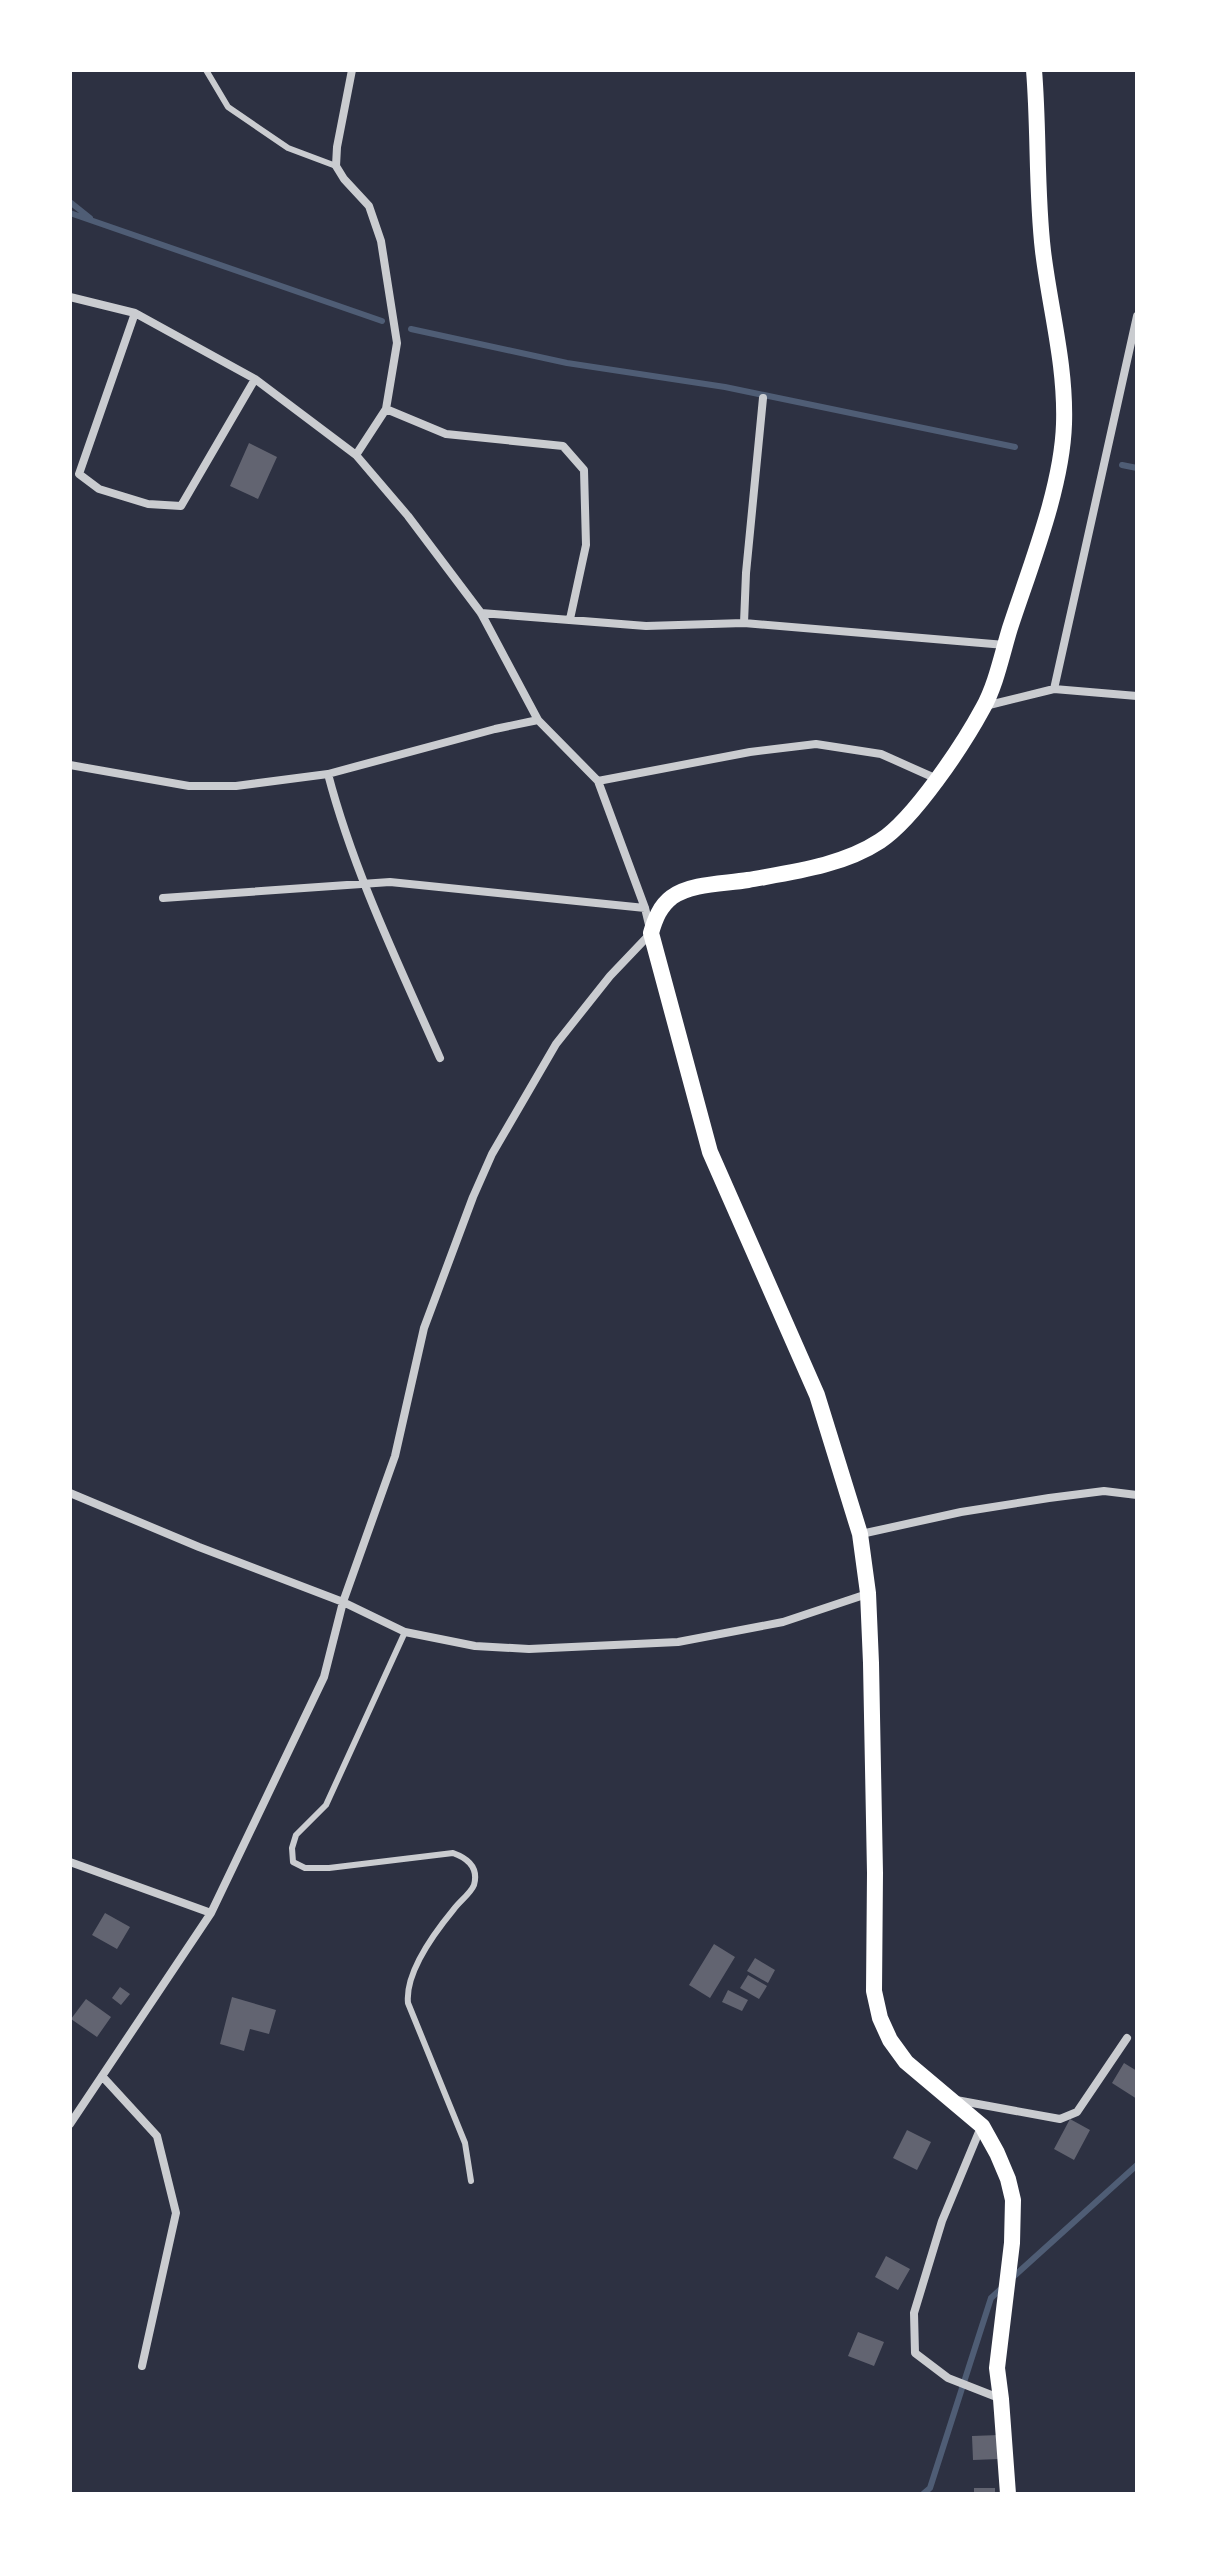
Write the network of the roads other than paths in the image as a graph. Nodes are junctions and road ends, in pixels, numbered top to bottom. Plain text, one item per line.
1 (206, 70) edge
2 (352, 70) edge
3 (1034, 70) edge
4 (336, 166) junction
5 (70, 297) edge
6 (135, 313) junction
7 (1137, 316) edge
8 (255, 379) junction
9 (763, 398) dead end
10 (386, 409) junction
11 (356, 455) junction
12 (481, 613) junction
13 (570, 619) junction
14 (744, 623) junction
15 (1005, 645) junction
16 (1054, 689) junction
17 (1137, 696) edge
18 (985, 706) junction
19 (538, 720) junction
20 (70, 765) edge
21 (328, 774) junction
22 (937, 779) junction
23 (598, 781) junction
24 (363, 883) junction
25 (163, 898) dead end
26 (645, 908) junction
27 (651, 933) junction
28 (440, 1058) dead end
29 (70, 1493) edge
30 (1137, 1495) edge
31 (860, 1534) junction
32 (868, 1593) junction
33 (343, 1602) junction
34 (405, 1632) junction
35 (70, 1862) edge
36 (211, 1913) junction
37 (1127, 2038) dead end
38 (102, 2076) junction
39 (951, 2099) junction
40 (70, 2124) edge
41 (982, 2126) junction
42 (471, 2181) dead end
43 (142, 2366) dead end
44 (1001, 2399) junction
45 (1008, 2494) edge

1 - 4 lane
2 - 4 street
3 - 15 main road
4 - 10 street
5 - 6 street
6 - 8 street
6 - 8 street
7 - 16 street
8 - 11 street
9 - 14 street
10 - 11 street
10 - 13 street
11 - 12 street
12 - 13 street
12 - 19 street
13 - 14 street
14 - 15 street
15 - 18 main road
16 - 17 street
16 - 18 street
18 - 22 main road
19 - 21 street
19 - 23 street
20 - 21 street
21 - 24 street
22 - 23 street
22 - 27 main road
23 - 26 street
24 - 25 street
24 - 26 street
24 - 28 street
26 - 27 street
27 - 31 main road
27 - 33 street
29 - 33 street
30 - 31 street
31 - 32 main road
32 - 34 street
32 - 39 main road
33 - 34 street
33 - 36 street
34 - 42 lane
35 - 36 street
36 - 38 street
37 - 39 street
38 - 40 street
38 - 43 street
39 - 41 main road
41 - 44 main road
41 - 44 street
44 - 45 main road

